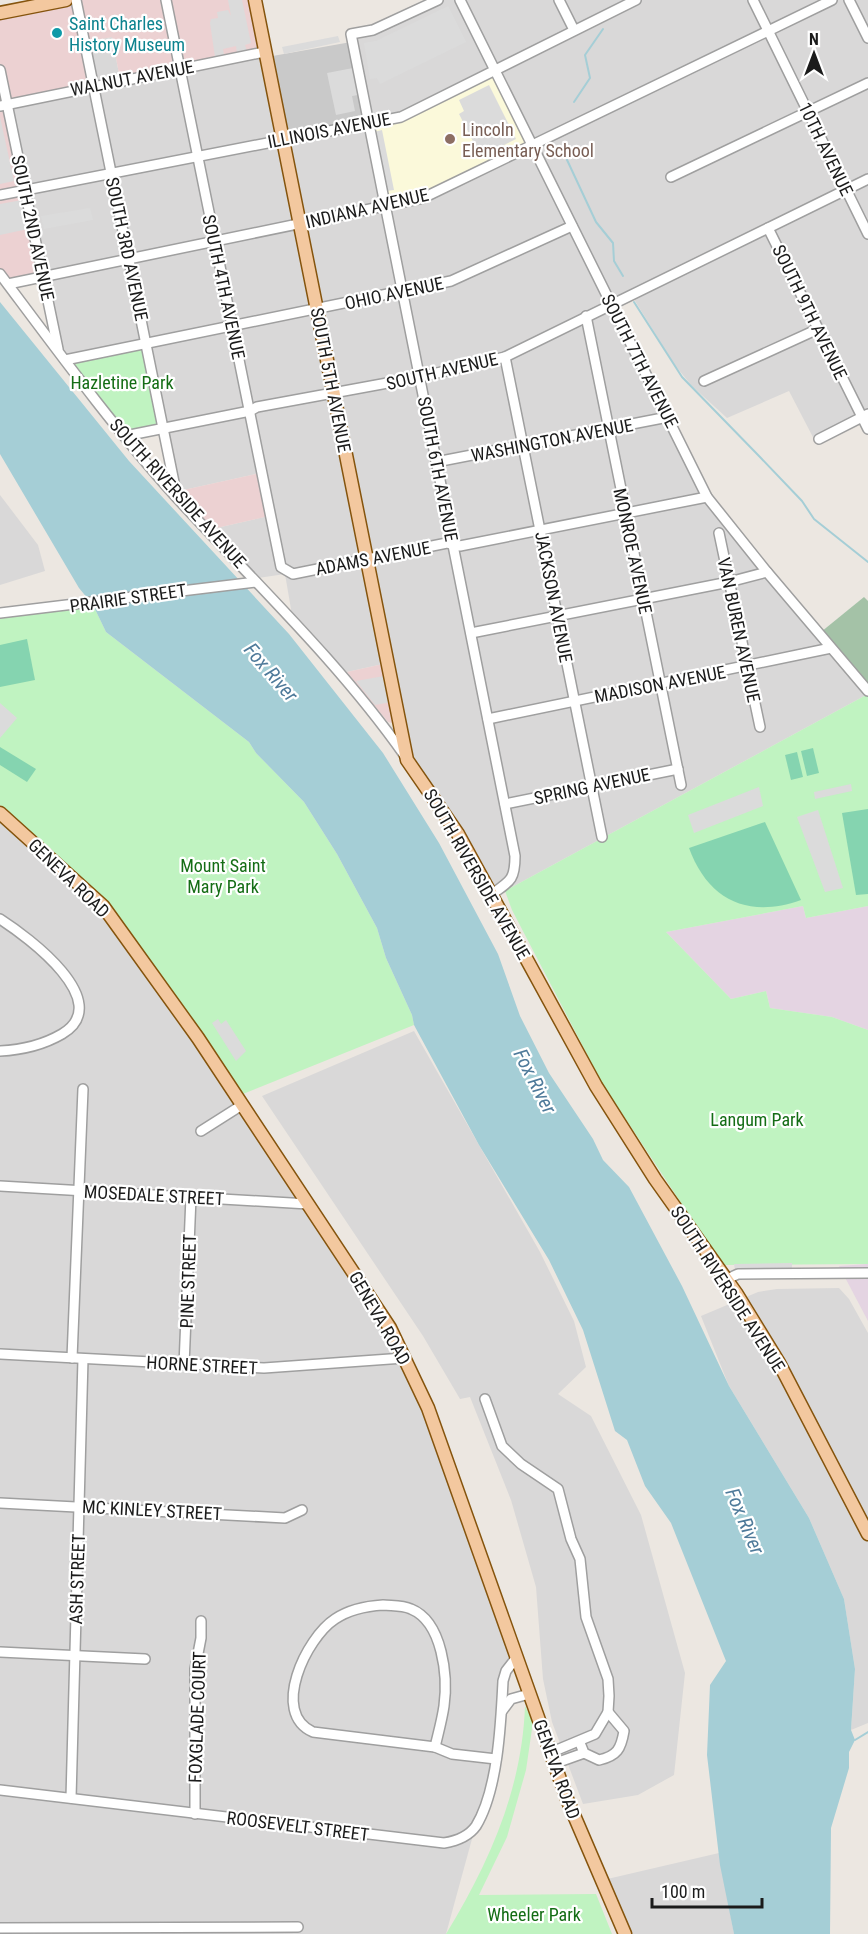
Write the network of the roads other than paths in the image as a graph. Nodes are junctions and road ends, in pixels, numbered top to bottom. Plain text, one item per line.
1 (66, 0) edge
2 (75, 0) edge
3 (166, 0) edge
4 (255, 0) edge
5 (438, 0) edge
6 (460, 0) edge
7 (559, 0) edge
8 (636, 0) edge
9 (753, 0) edge
10 (832, 0) edge
11 (849, 0) edge
12 (0, 13) edge
13 (574, 30) junction
14 (768, 31) junction
15 (868, 38) edge
16 (264, 52) junction
17 (179, 69) junction
18 (494, 69) junction
19 (0, 70) edge
20 (868, 83) edge
21 (93, 86) junction
22 (4, 105) edge
23 (808, 112) junction
24 (369, 122) junction
25 (283, 140) junction
26 (532, 147) junction
27 (197, 155) junction
28 (110, 173) junction
29 (670, 177) dead end
30 (868, 179) edge
31 (25, 189) junction
32 (846, 190) junction
33 (0, 195) edge
34 (386, 206) junction
35 (300, 224) junction
36 (572, 226) junction
37 (768, 228) junction
38 (868, 234) edge
39 (215, 241) junction
40 (130, 259) junction
41 (0, 274) edge
42 (45, 276) junction
43 (8, 284) junction
44 (403, 292) junction
45 (611, 304) junction
46 (317, 309) junction
47 (586, 316) junction
48 (232, 326) junction
49 (818, 329) junction
50 (147, 344) junction
51 (59, 352) junction
52 (505, 357) junction
53 (65, 360) junction
54 (420, 378) junction
55 (704, 381) dead end
56 (334, 394) junction
57 (250, 411) junction
58 (865, 416) edge
59 (668, 417) junction
60 (164, 428) junction
61 (608, 429) junction
62 (868, 429) edge
63 (125, 436) junction
64 (819, 439) dead end
65 (523, 446) junction
66 (436, 462) junction
67 (707, 497) junction
68 (178, 498) junction
69 (625, 514) junction
70 (541, 530) junction
71 (719, 533) dead end
72 (454, 545) junction
73 (368, 559) junction
74 (286, 572) joint
75 (766, 572) junction
76 (256, 582) junction
77 (729, 582) junction
78 (644, 599) junction
79 (0, 614) edge
80 (558, 616) junction
81 (471, 633) junction
82 (831, 648) junction
83 (746, 667) junction
84 (661, 684) junction
85 (868, 690) edge
86 (575, 701) junction
87 (488, 718) junction
88 (760, 727) dead end
89 (407, 760) junction
90 (678, 769) junction
91 (681, 785) dead end
92 (592, 786) junction
93 (505, 804) junction
94 (0, 813) edge
95 (602, 837) dead end
96 (492, 894) junction
97 (0, 919) edge
98 (0, 1051) edge
99 (83, 1089) dead end
100 (243, 1105) junction
101 (201, 1131) dead end
102 (0, 1186) edge
103 (79, 1191) junction
104 (191, 1197) junction
105 (308, 1204) junction
106 (868, 1273) edge
107 (725, 1280) junction
108 (0, 1354) edge
109 (72, 1358) junction
110 (404, 1358) junction
111 (83, 1359) junction
112 (184, 1365) junction
113 (485, 1399) dead end
114 (0, 1503) edge
115 (78, 1506) junction
116 (302, 1510) dead end
117 (868, 1534) edge
118 (201, 1621) dead end
119 (0, 1652) edge
120 (74, 1656) junction
121 (516, 1658) junction
122 (145, 1659) dead end
123 (529, 1694) junction
124 (608, 1712) junction
125 (502, 1713) junction
126 (580, 1743) junction
127 (435, 1748) junction
128 (584, 1753) junction
129 (554, 1757) junction
130 (496, 1759) junction
131 (0, 1790) edge
132 (71, 1798) junction
133 (195, 1814) junction
134 (298, 1927) dead end
135 (0, 1928) edge
136 (233, 1930) edge
137 (625, 1934) edge

1 - 12 main road
2 - 21 street, SOUTH 3RD AVENUE
3 - 17 street, SOUTH 4TH AVENUE
4 - 16 main road, SOUTH 5TH AVENUE
5 - 24 street, SOUTH 6TH AVENUE
6 - 18 street, SOUTH 7TH AVENUE
7 - 13 street
8 - 13 street, ILLINOIS AVENUE
9 - 14 street, 10TH AVENUE
10 - 14 street, INDIANA AVENUE
11 - 15 street
13 - 18 street, ILLINOIS AVENUE
14 - 23 street, 10TH AVENUE
14 - 26 street, INDIANA AVENUE
16 - 17 street, WALNUT AVENUE
16 - 25 main road, SOUTH 5TH AVENUE
17 - 21 street, WALNUT AVENUE
17 - 27 street, SOUTH 4TH AVENUE
18 - 24 street, ILLINOIS AVENUE
18 - 26 street, SOUTH 7TH AVENUE
19 - 22 street, SOUTH 2ND AVENUE
20 - 23 street
21 - 22 street, WALNUT AVENUE
21 - 28 street, SOUTH 3RD AVENUE
22 - 31 street, SOUTH 2ND AVENUE
23 - 29 street
23 - 32 street, 10TH AVENUE
24 - 25 street, ILLINOIS AVENUE
24 - 34 street, SOUTH 6TH AVENUE
25 - 27 street, ILLINOIS AVENUE
25 - 35 main road, SOUTH 5TH AVENUE
26 - 34 street, INDIANA AVENUE
26 - 36 street, SOUTH 7TH AVENUE
27 - 28 street, ILLINOIS AVENUE
27 - 39 street, SOUTH 4TH AVENUE
28 - 31 street, ILLINOIS AVENUE
28 - 40 street, SOUTH 3RD AVENUE
30 - 32 street, SOUTH AVENUE
31 - 33 street, ILLINOIS AVENUE
31 - 42 street, SOUTH 2ND AVENUE
32 - 37 street, SOUTH AVENUE
32 - 38 street, 10TH AVENUE
34 - 35 street, INDIANA AVENUE
34 - 44 street, SOUTH 6TH AVENUE
35 - 39 street, INDIANA AVENUE
35 - 46 main road, SOUTH 5TH AVENUE
36 - 44 street, OHIO AVENUE
36 - 45 street, SOUTH 7TH AVENUE
37 - 45 street, SOUTH AVENUE
37 - 49 street, SOUTH 9TH AVENUE
39 - 40 street, INDIANA AVENUE
39 - 48 street, SOUTH 4TH AVENUE
40 - 42 street, INDIANA AVENUE
40 - 50 street, SOUTH 3RD AVENUE
41 - 43 street, SOUTH RIVERSIDE AVENUE
42 - 43 street, INDIANA AVENUE
42 - 51 street, SOUTH 2ND AVENUE
43 - 51 street, SOUTH RIVERSIDE AVENUE
44 - 46 street, OHIO AVENUE
44 - 54 street, SOUTH 6TH AVENUE
45 - 47 street, SOUTH AVENUE
45 - 59 street, SOUTH 7TH AVENUE
46 - 48 street, OHIO AVENUE
46 - 56 main road, SOUTH 5TH AVENUE
47 - 52 street, SOUTH AVENUE
47 - 61 street, MONROE AVENUE
48 - 50 street, OHIO AVENUE
48 - 57 street, SOUTH 4TH AVENUE
49 - 55 street
49 - 58 street, SOUTH 9TH AVENUE
50 - 53 street, OHIO AVENUE
50 - 60 street, SOUTH 3RD AVENUE
51 - 53 street, SOUTH RIVERSIDE AVENUE
52 - 54 street, SOUTH AVENUE
52 - 65 street, JACKSON AVENUE
53 - 63 street, SOUTH RIVERSIDE AVENUE
54 - 56 street, SOUTH AVENUE
54 - 66 street, SOUTH 6TH AVENUE
56 - 57 street, SOUTH AVENUE
56 - 73 main road, SOUTH 5TH AVENUE
57 - 60 street, SOUTH AVENUE
57 - 74 street, SOUTH 4TH AVENUE
58 - 62 street, SOUTH 9TH AVENUE
58 - 64 street
59 - 61 street, WASHINGTON AVENUE
59 - 67 street, SOUTH 7TH AVENUE
60 - 63 street, SOUTH AVENUE
60 - 68 street, SOUTH 3RD AVENUE
61 - 65 street, WASHINGTON AVENUE
61 - 69 street, MONROE AVENUE
63 - 68 street, SOUTH RIVERSIDE AVENUE
65 - 66 street, WASHINGTON AVENUE
65 - 70 street, JACKSON AVENUE
66 - 72 street, SOUTH 6TH AVENUE
67 - 69 street, ADAMS AVENUE
67 - 75 street, SOUTH 7TH AVENUE
68 - 76 street, SOUTH RIVERSIDE AVENUE
69 - 70 street, ADAMS AVENUE
69 - 78 street, MONROE AVENUE
70 - 72 street, ADAMS AVENUE
70 - 80 street, JACKSON AVENUE
71 - 77 street, VAN BUREN AVENUE
72 - 73 street, ADAMS AVENUE
72 - 81 street, SOUTH 6TH AVENUE
73 - 74 street, ADAMS AVENUE
73 - 89 main road, SOUTH 5TH AVENUE
75 - 77 street
75 - 82 street, SOUTH 7TH AVENUE
76 - 79 street, PRAIRIE STREET
76 - 89 street, SOUTH RIVERSIDE AVENUE
77 - 78 street
77 - 83 street, VAN BUREN AVENUE
78 - 80 street
78 - 84 street, MONROE AVENUE
80 - 81 street
80 - 86 street, JACKSON AVENUE
81 - 87 street, SOUTH 6TH AVENUE
82 - 83 street, MADISON AVENUE
82 - 85 street, SOUTH 7TH AVENUE
83 - 84 street, MADISON AVENUE
83 - 88 street, VAN BUREN AVENUE
84 - 86 street, MADISON AVENUE
84 - 90 street, MONROE AVENUE
86 - 87 street, MADISON AVENUE
86 - 92 street, JACKSON AVENUE
87 - 93 street, SOUTH 6TH AVENUE
89 - 96 main road, SOUTH RIVERSIDE AVENUE
90 - 91 street, MONROE AVENUE
90 - 92 street, SPRING AVENUE
92 - 93 street, SPRING AVENUE
92 - 95 street, JACKSON AVENUE
93 - 96 street, SOUTH 6TH AVENUE
94 - 100 main road, GENEVA ROAD
96 - 107 main road, SOUTH RIVERSIDE AVENUE
97 - 98 street
99 - 103 street
100 - 101 street
100 - 105 main road, GENEVA ROAD
102 - 103 street, MOSEDALE STREET
103 - 104 street, MOSEDALE STREET
103 - 109 street
104 - 105 street, MOSEDALE STREET
104 - 112 street, PINE STREET
105 - 110 main road, GENEVA ROAD
106 - 107 street
107 - 117 main road, SOUTH RIVERSIDE AVENUE
108 - 109 street, HORNE STREET
109 - 111 street, HORNE STREET
110 - 112 street, HORNE STREET
110 - 121 main road, GENEVA ROAD
111 - 112 street, HORNE STREET
111 - 115 street, ASH STREET
113 - 124 street
114 - 115 street, MC KINLEY STREET
115 - 116 street, MC KINLEY STREET
115 - 120 street, ASH STREET
118 - 133 street, FOXGLADE COURT
119 - 120 street
120 - 122 street
120 - 132 street, ASH STREET
121 - 123 main road, GENEVA ROAD
121 - 125 street, ROOSEVELT STREET
123 - 125 street
123 - 129 main road, GENEVA ROAD
124 - 126 street
124 - 128 street
125 - 130 street, ROOSEVELT STREET
126 - 128 street
126 - 129 street
127 - 127 street
127 - 130 street
128 - 129 street
129 - 137 main road, GENEVA ROAD
130 - 133 street, ROOSEVELT STREET
131 - 132 street, ROOSEVELT STREET
132 - 133 street, ROOSEVELT STREET
134 - 136 street
135 - 136 street

